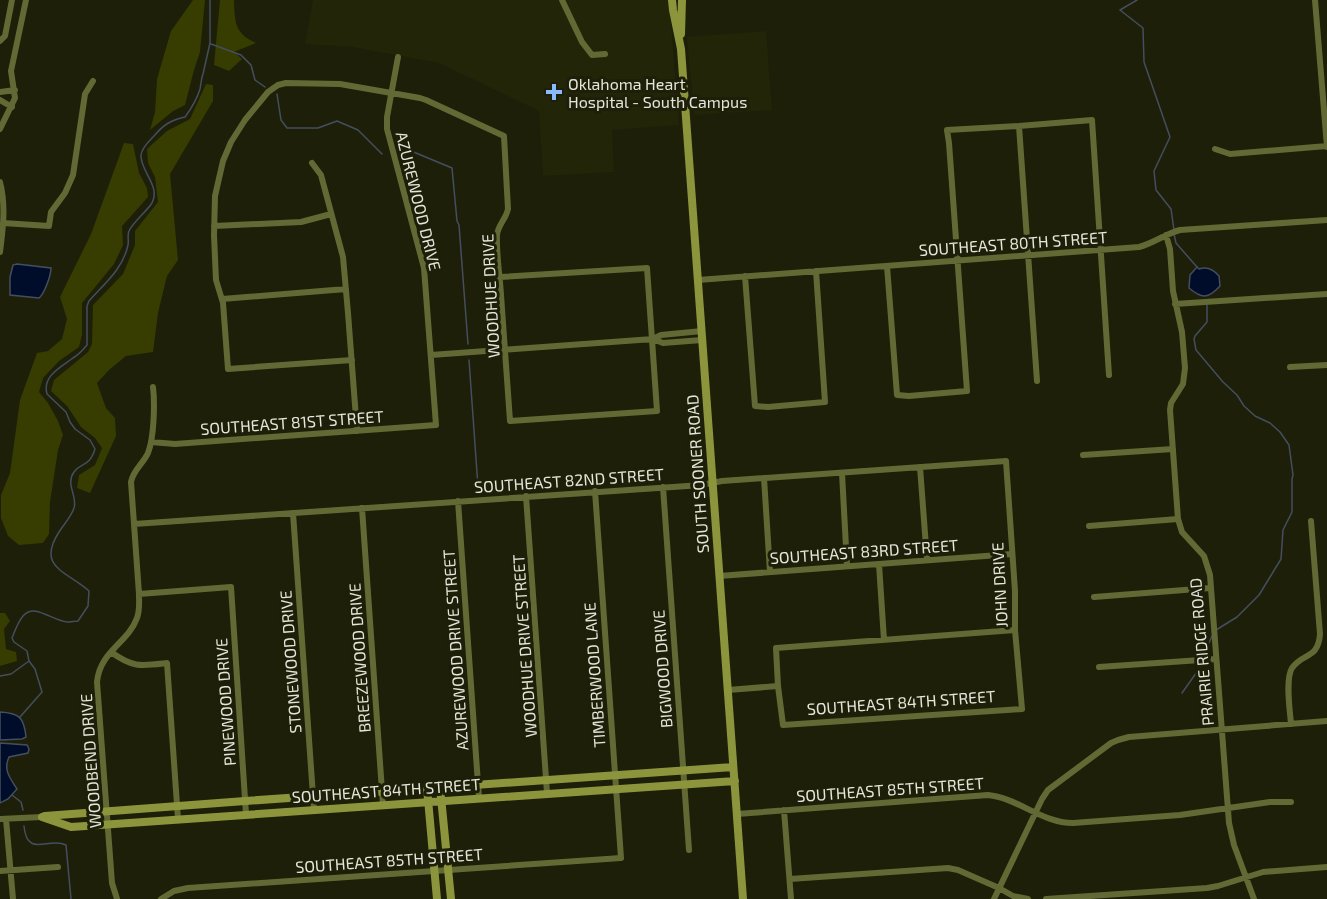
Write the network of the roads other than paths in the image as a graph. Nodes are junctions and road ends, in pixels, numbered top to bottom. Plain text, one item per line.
1 (12, 0) edge
2 (26, 0) edge
3 (562, 0) edge
4 (672, 0) edge
5 (682, 0) edge
6 (1316, 0) edge
7 (0, 41) edge
8 (681, 46) junction
9 (605, 54) dead end
10 (398, 57) dead end
11 (93, 81) dead end
12 (15, 90) junction
13 (0, 93) edge
14 (391, 93) junction
15 (0, 100) edge
16 (12, 107) junction
17 (1019, 126) junction
18 (0, 129) edge
19 (1327, 147) edge
20 (1215, 149) dead end
21 (312, 163) dead end
22 (0, 182) edge
23 (331, 213) junction
24 (1327, 220) edge
25 (3, 223) junction
26 (214, 226) junction
27 (1168, 234) junction
28 (1100, 250) junction
29 (0, 252) edge
30 (1028, 256) junction
31 (957, 261) junction
32 (887, 266) junction
33 (816, 271) junction
34 (745, 276) junction
35 (500, 277) junction
36 (698, 279) junction
37 (346, 289) junction
38 (1327, 294) edge
39 (222, 299) junction
40 (1175, 304) junction
41 (702, 336) junction
42 (652, 339) junction
43 (505, 349) junction
44 (431, 355) junction
45 (352, 360) junction
46 (1327, 365) edge
47 (1290, 367) dead end
48 (1109, 375) dead end
49 (1037, 381) dead end
50 (153, 387) dead end
51 (435, 425) joint
52 (357, 431) junction
53 (152, 442) junction
54 (1173, 449) junction
55 (1083, 455) dead end
56 (1006, 461) joint
57 (920, 467) junction
58 (842, 473) junction
59 (764, 478) junction
60 (712, 483) junction
61 (663, 487) junction
62 (595, 491) junction
63 (526, 496) junction
64 (458, 501) junction
65 (362, 508) junction
66 (293, 513) junction
67 (1178, 519) junction
68 (1311, 521) dead end
69 (134, 524) junction
70 (1089, 526) dead end
71 (1012, 555) junction
72 (927, 560) junction
73 (879, 564) junction
74 (847, 566) junction
75 (770, 572) junction
76 (719, 576) junction
77 (1210, 588) junction
78 (139, 594) junction
79 (1094, 597) dead end
80 (1015, 630) junction
81 (884, 640) junction
82 (111, 652) junction
83 (1215, 659) junction
84 (1099, 667) dead end
85 (778, 686) junction
86 (728, 690) junction
87 (1022, 709) joint
88 (1327, 721) edge
89 (1291, 724) junction
90 (1221, 729) junction
91 (734, 767) junction
92 (683, 771) junction
93 (614, 776) junction
94 (546, 780) junction
95 (735, 781) junction
96 (478, 784) junction
97 (684, 785) junction
98 (440, 787) junction
99 (427, 788) junction
100 (615, 790) junction
101 (381, 791) junction
102 (548, 793) junction
103 (314, 796) junction
104 (479, 798) junction
105 (245, 801) junction
106 (442, 801) junction
107 (428, 802) junction
108 (1291, 802) dead end
109 (383, 805) junction
110 (177, 806) junction
111 (1228, 808) junction
112 (314, 810) junction
113 (784, 810) junction
114 (106, 811) junction
115 (1035, 813) junction
116 (246, 814) junction
117 (736, 814) junction
118 (42, 817) junction
119 (3, 819) edge
120 (178, 819) junction
121 (108, 825) junction
122 (689, 850) dead end
123 (621, 858) joint
124 (58, 867) dead end
125 (1327, 867) edge
126 (448, 869) junction
127 (0, 871) edge
128 (11, 871) junction
129 (435, 871) junction
130 (1245, 876) junction
131 (790, 879) junction
132 (999, 888) junction
133 (13, 899) edge
134 (117, 899) edge
135 (161, 899) edge
136 (437, 899) edge
137 (452, 899) edge
138 (743, 899) edge
139 (792, 899) edge
140 (994, 899) edge
141 (1028, 899) edge
142 (1046, 899) edge
143 (1254, 899) edge

1 - 7 street
2 - 12 street
3 - 9 street
4 - 8 street, SOUTH SOONER ROAD
5 - 8 street, SOUTH SOONER ROAD
6 - 19 street
8 - 36 street, SOUTH SOONER ROAD
10 - 14 street, AZUREWOOD DRIVE
11 - 25 street
12 - 13 street
12 - 16 street
14 - 26 street
14 - 35 street, WOODHUE DRIVE
14 - 44 street, AZUREWOOD DRIVE
15 - 16 street
16 - 18 street
17 - 28 street
17 - 30 street
17 - 31 street
19 - 20 street
21 - 23 street
22 - 25 street
23 - 26 street
23 - 37 street
24 - 27 street, SOUTHEAST 80TH STREET
25 - 29 street
26 - 39 street
27 - 28 street, SOUTHEAST 80TH STREET
27 - 40 street, PRAIRIE RIDGE ROAD
28 - 30 street, SOUTHEAST 80TH STREET
28 - 48 street
30 - 31 street, SOUTHEAST 80TH STREET
30 - 49 street
31 - 32 street, SOUTHEAST 80TH STREET
31 - 32 street
32 - 33 street, SOUTHEAST 80TH STREET
33 - 34 street, SOUTHEAST 80TH STREET
33 - 34 street
34 - 36 street, SOUTHEAST 80TH STREET
35 - 42 street
35 - 43 street, WOODHUE DRIVE
36 - 41 street, SOUTH SOONER ROAD
37 - 39 street
37 - 45 street
38 - 40 street
39 - 45 street
40 - 54 street, PRAIRIE RIDGE ROAD
41 - 42 street
41 - 60 street, SOUTH SOONER ROAD
42 - 43 street
42 - 43 street, WOODHUE DRIVE
43 - 44 street
44 - 51 street, AZUREWOOD DRIVE
45 - 52 street
46 - 47 street
50 - 53 street, WOODBEND DRIVE
51 - 52 street, SOUTHEAST 81ST STREET
52 - 53 street, SOUTHEAST 81ST STREET
53 - 69 street, WOODBEND DRIVE
54 - 55 street
54 - 67 street, PRAIRIE RIDGE ROAD
56 - 57 street, SOUTHEAST 82ND STREET
56 - 71 street, JOHN DRIVE
57 - 58 street, SOUTHEAST 82ND STREET
57 - 72 street
58 - 59 street, SOUTHEAST 82ND STREET
58 - 74 street
59 - 60 street, SOUTHEAST 82ND STREET
59 - 75 street
60 - 61 street, SOUTHEAST 82ND STREET
60 - 76 street, SOUTH SOONER ROAD
61 - 62 street, SOUTHEAST 82ND STREET
61 - 92 street, BIGWOOD DRIVE
62 - 63 street, SOUTHEAST 82ND STREET
62 - 93 street, TIMBERWOOD LANE
63 - 64 street, SOUTHEAST 82ND STREET
63 - 94 street, WOODHUE DRIVE STREET
64 - 65 street, SOUTHEAST 82ND STREET
64 - 96 street, AZUREWOOD DRIVE STREET
65 - 66 street, SOUTHEAST 82ND STREET
65 - 101 street, BREEZEWOOD DRIVE
66 - 69 street, SOUTHEAST 82ND STREET
66 - 103 street, STONEWOOD DRIVE
67 - 70 street
67 - 77 street, PRAIRIE RIDGE ROAD
68 - 89 street
69 - 78 street, WOODBEND DRIVE
71 - 72 street, SOUTHEAST 83RD STREET
71 - 80 street, JOHN DRIVE
72 - 73 street, SOUTHEAST 83RD STREET
73 - 74 street, SOUTHEAST 83RD STREET
73 - 81 street
74 - 75 street, SOUTHEAST 83RD STREET
75 - 76 street, SOUTHEAST 83RD STREET
76 - 86 street, SOUTH SOONER ROAD
77 - 79 street
77 - 83 street, PRAIRIE RIDGE ROAD
78 - 82 street, WOODBEND DRIVE
78 - 105 street, PINEWOOD DRIVE
80 - 81 street
80 - 87 street, JOHN DRIVE
81 - 85 street
82 - 110 street
82 - 114 street, WOODBEND DRIVE
83 - 84 street
83 - 90 street, PRAIRIE RIDGE ROAD
85 - 86 street
85 - 87 street, SOUTHEAST 84TH STREET
86 - 91 street, SOUTH SOONER ROAD
88 - 89 street
89 - 90 street
90 - 111 street, PRAIRIE RIDGE ROAD
90 - 115 street
91 - 92 street, SOUTHEAST 84TH STREET
91 - 95 street, SOUTH SOONER ROAD
92 - 93 street, SOUTHEAST 84TH STREET
92 - 97 street, BIGWOOD DRIVE
93 - 94 street, SOUTHEAST 84TH STREET
93 - 100 street, TIMBERWOOD LANE
94 - 96 street, SOUTHEAST 84TH STREET
94 - 102 street, WOODHUE DRIVE STREET
95 - 97 street, SOUTHEAST 84TH STREET
95 - 117 street, SOUTH SOONER ROAD
96 - 98 street, SOUTHEAST 84TH STREET
96 - 104 street, AZUREWOOD DRIVE STREET
97 - 100 street, SOUTHEAST 84TH STREET
97 - 122 street, BIGWOOD DRIVE
98 - 99 street, SOUTHEAST 84TH STREET
98 - 106 street
99 - 101 street, SOUTHEAST 84TH STREET
99 - 107 street
100 - 102 street, SOUTHEAST 84TH STREET
100 - 123 street, TIMBERWOOD LANE
101 - 103 street, SOUTHEAST 84TH STREET
101 - 109 street, BREEZEWOOD DRIVE
102 - 104 street, SOUTHEAST 84TH STREET
103 - 105 street, SOUTHEAST 84TH STREET
103 - 112 street, STONEWOOD DRIVE
104 - 106 street, SOUTHEAST 84TH STREET
105 - 110 street, SOUTHEAST 84TH STREET
105 - 116 street, PINEWOOD DRIVE
106 - 107 street, SOUTHEAST 84TH STREET
106 - 126 street
107 - 109 street, SOUTHEAST 84TH STREET
107 - 129 street
108 - 111 street, SOUTHEAST 85TH STREET
109 - 112 street, SOUTHEAST 84TH STREET
110 - 114 street, SOUTHEAST 84TH STREET
110 - 120 street
111 - 115 street, SOUTHEAST 85TH STREET
111 - 130 street, PRAIRIE RIDGE ROAD
112 - 116 street, SOUTHEAST 84TH STREET
113 - 115 street, SOUTHEAST 85TH STREET
113 - 117 street, SOUTHEAST 85TH STREET
113 - 131 street
114 - 118 street, SOUTHEAST 84TH STREET
114 - 121 street, WOODBEND DRIVE
115 - 132 street
116 - 120 street, SOUTHEAST 84TH STREET
117 - 138 street, SOUTH SOONER ROAD
118 - 119 street, SOUTHEAST 84TH STREET
118 - 121 street, SOUTHEAST 84TH STREET
119 - 128 street
120 - 121 street, SOUTHEAST 84TH STREET
121 - 134 street, WOODBEND DRIVE
123 - 126 street, SOUTHEAST 85TH STREET
124 - 128 street
125 - 130 street
126 - 129 street, SOUTHEAST 85TH STREET
126 - 137 street
127 - 128 street
128 - 133 street
129 - 135 street, SOUTHEAST 85TH STREET
129 - 136 street
130 - 142 street
130 - 143 street, PRAIRIE RIDGE ROAD
131 - 132 street
131 - 139 street
132 - 140 street
132 - 141 street

